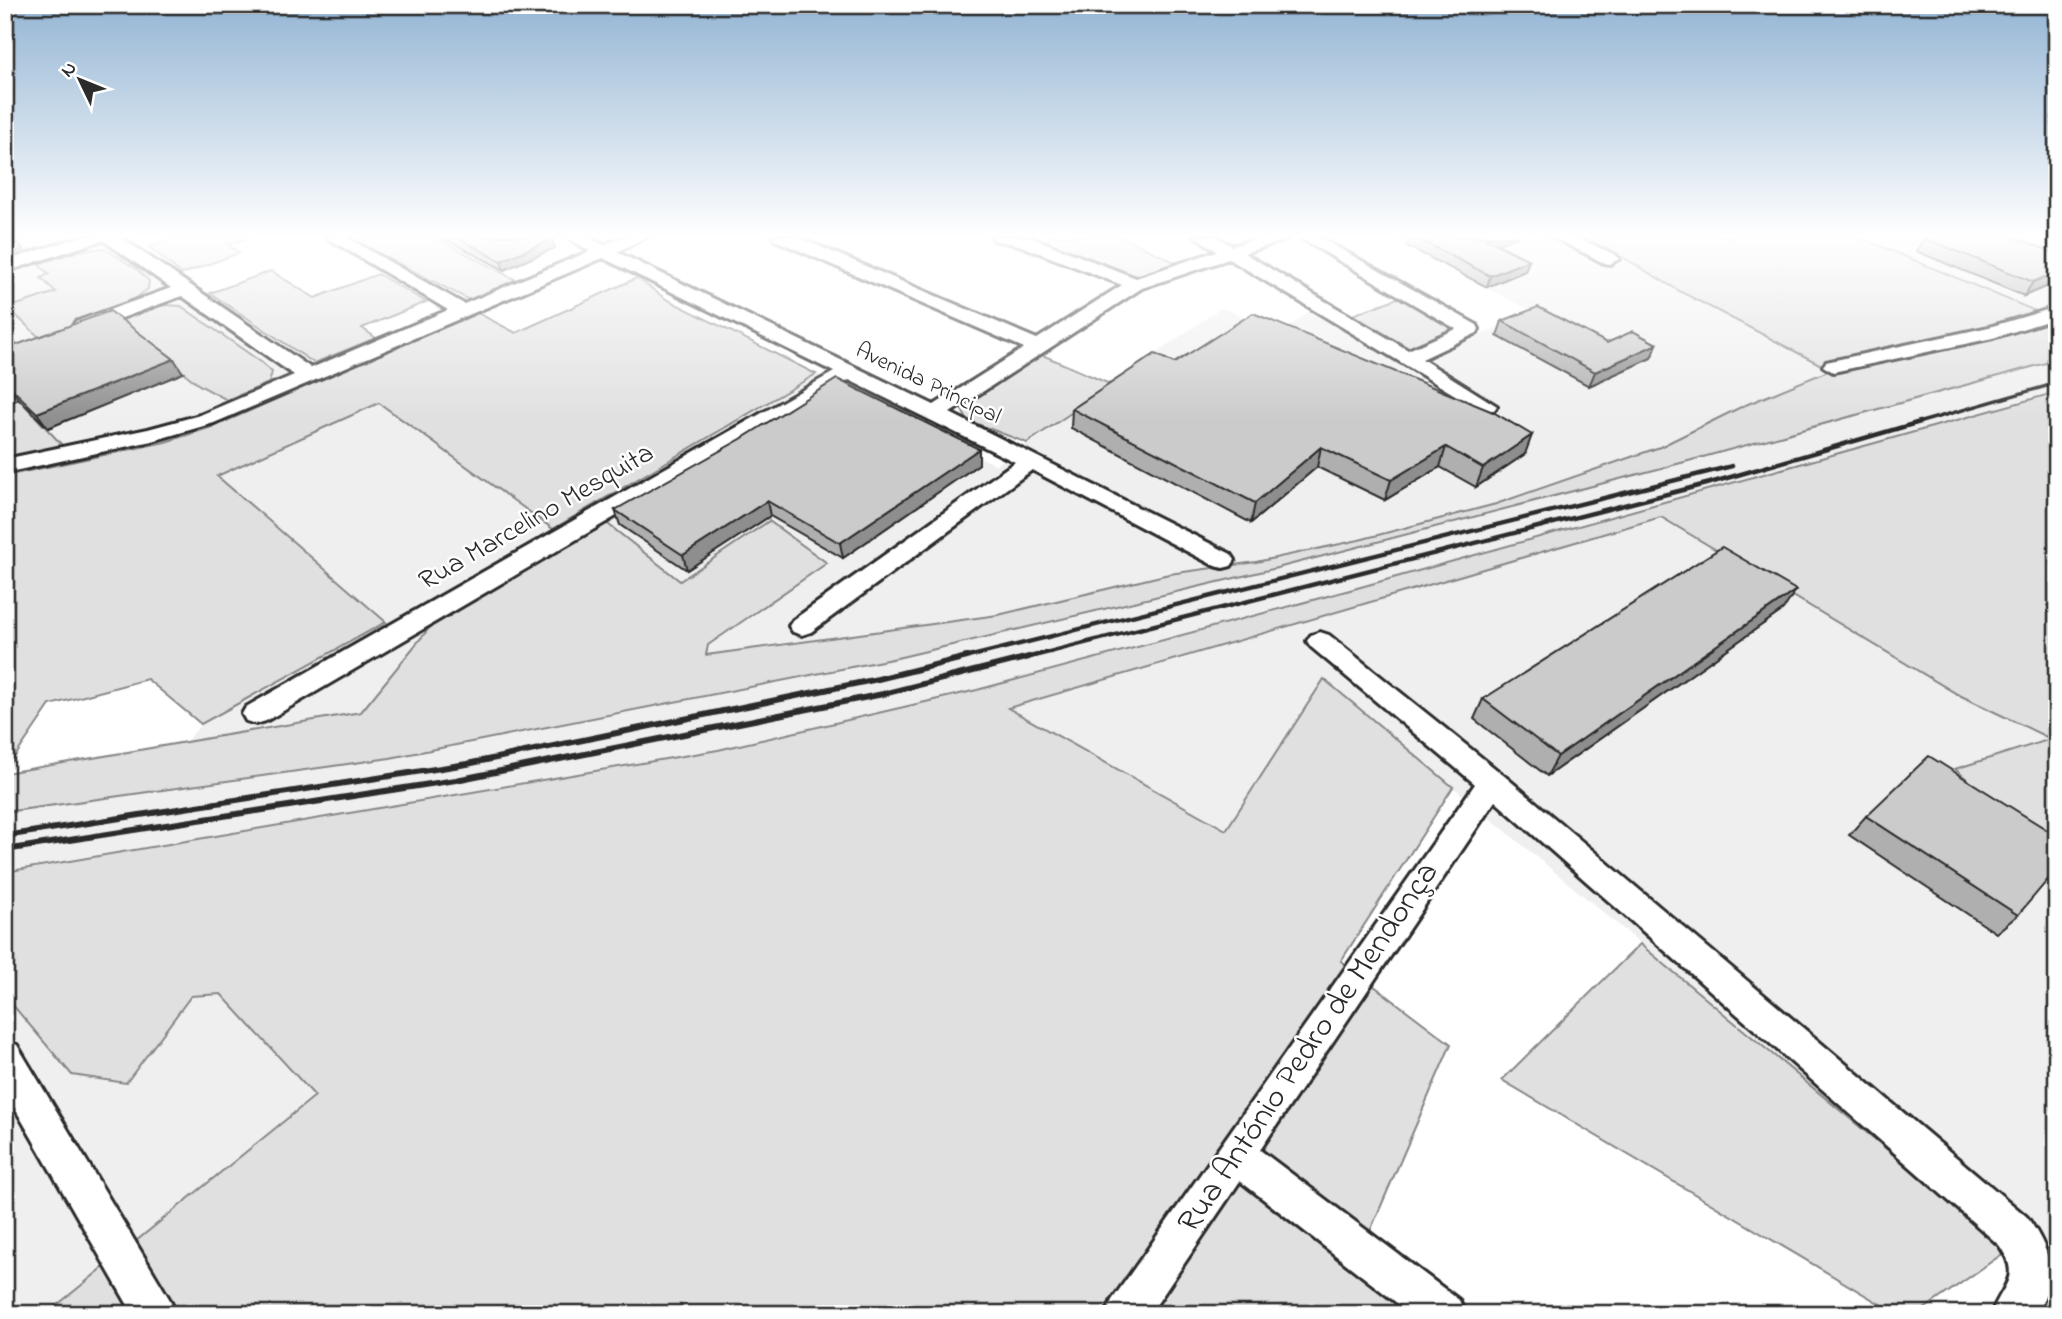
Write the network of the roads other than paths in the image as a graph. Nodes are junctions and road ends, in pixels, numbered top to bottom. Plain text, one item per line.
1 (161, 298) edge
2 (196, 298) edge
3 (439, 298) edge
4 (490, 298) edge
5 (696, 298) edge
6 (925, 298) edge
7 (1115, 298) edge
8 (1306, 298) edge
9 (1415, 298) edge
10 (461, 310) junction
11 (2057, 312) edge
12 (69, 331) edge
13 (1039, 346) junction
14 (1407, 358) junction
15 (1833, 366) dead end
16 (847, 373) junction
17 (309, 376) junction
18 (1488, 406) dead end
19 (933, 415) junction
20 (1030, 461) junction
21 (5, 466) edge
22 (1223, 560) dead end
23 (802, 626) dead end
24 (1320, 641) dead end
25 (256, 714) dead end
26 (1492, 782) junction
27 (5, 1057) edge
28 (1236, 1155) junction
29 (156, 1314) edge
30 (1126, 1314) edge
31 (1445, 1314) edge
32 (2011, 1314) edge

1 - 12 street
2 - 17 street
3 - 10 street
4 - 10 street
5 - 16 street, Avenida Principal
6 - 13 street
7 - 13 street
8 - 14 street
9 - 14 street
10 - 17 street
11 - 15 street
13 - 19 street
14 - 18 street
16 - 19 street, Avenida Principal
16 - 25 street, Rua Marcelino Mesquita
17 - 21 street
19 - 20 street, Avenida Principal
20 - 22 street, Avenida Principal
20 - 23 street
24 - 26 street
26 - 28 street, Rua António Pedro de Mendonça
26 - 32 street
27 - 29 street
28 - 30 street, Rua António Pedro de Mendonça
28 - 31 street

